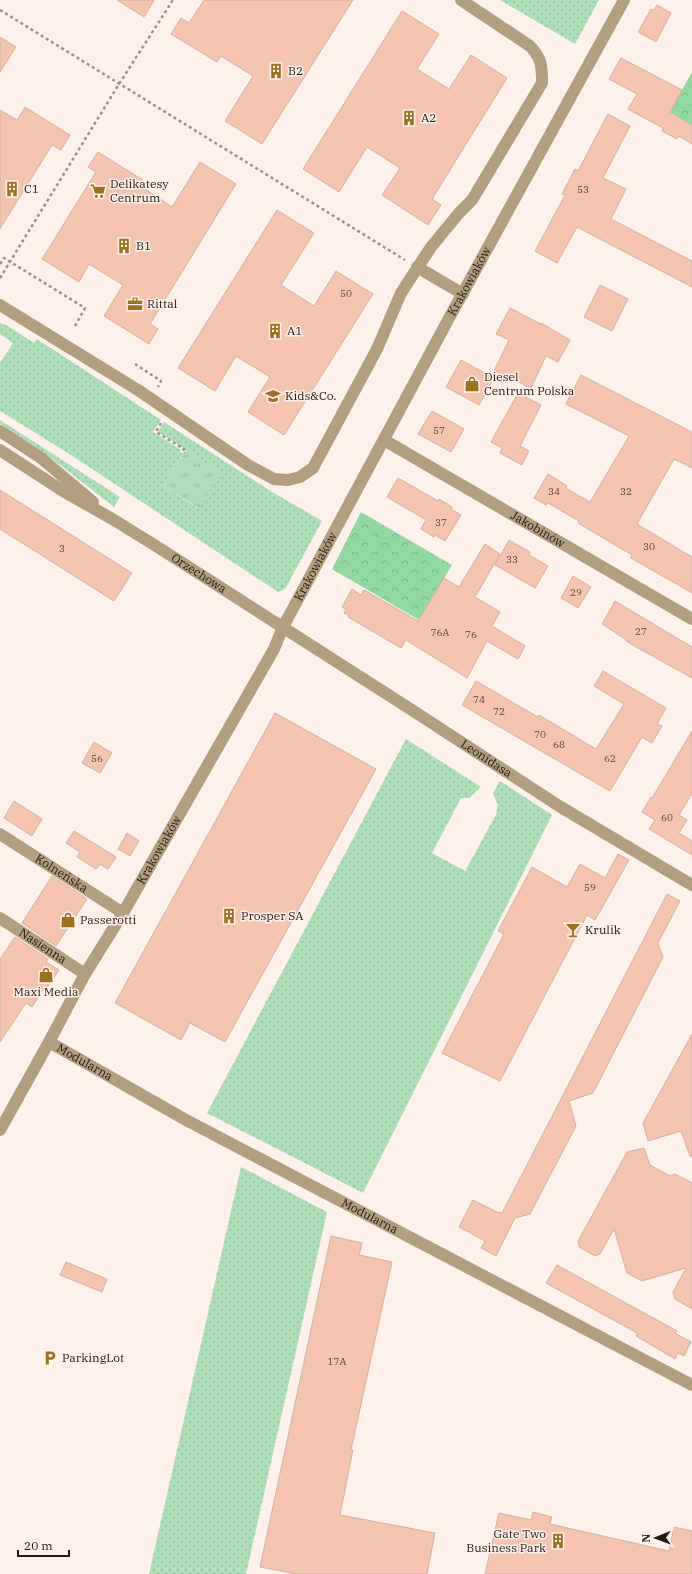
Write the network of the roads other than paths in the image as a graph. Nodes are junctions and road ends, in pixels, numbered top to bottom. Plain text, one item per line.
1 (461, 0) edge
2 (624, 0) edge
3 (417, 267) junction
4 (464, 294) junction
5 (0, 305) edge
6 (0, 432) edge
7 (384, 440) junction
8 (0, 450) edge
9 (114, 520) junction
10 (692, 619) edge
11 (282, 628) junction
12 (0, 834) edge
13 (692, 885) edge
14 (123, 913) junction
15 (0, 918) edge
16 (85, 974) junction
17 (49, 1042) junction
18 (0, 1130) edge
19 (692, 1386) edge

1 - 3 street
2 - 4 street, Krakowiaków
3 - 4 street
3 - 5 street
4 - 7 street, Krakowiaków
6 - 9 street, Orzechowa
7 - 10 street, Jakobinów
7 - 11 street, Krakowiaków
8 - 9 street, Orzechowa
9 - 11 street, Orzechowa
11 - 13 street, Leonidasa
11 - 14 street, Krakowiaków
12 - 14 street, Kolneńska
14 - 16 street, Krakowiaków
15 - 16 street, Nasienna
16 - 17 street, Krakowiaków
17 - 18 street, Krakowiaków
17 - 19 street, Modularna

